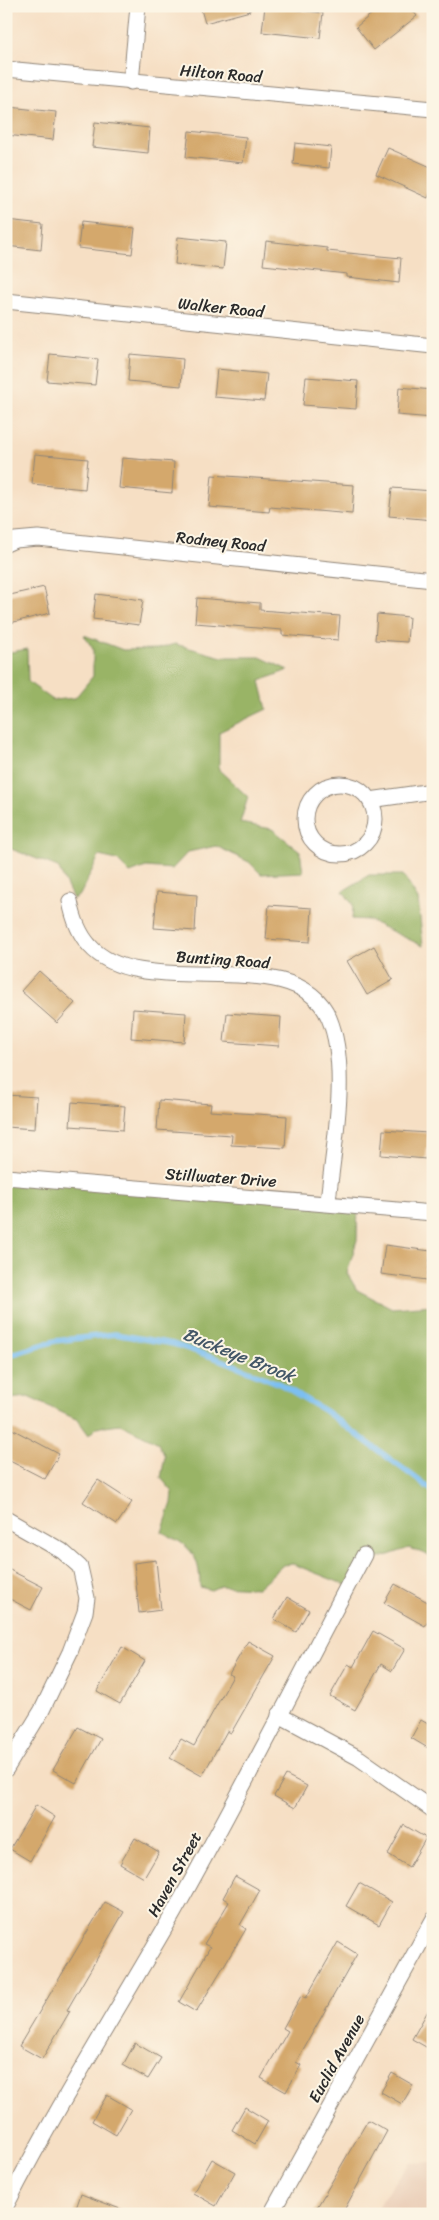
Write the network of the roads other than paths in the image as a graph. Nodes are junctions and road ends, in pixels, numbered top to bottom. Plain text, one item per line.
1 (138, 6) edge
2 (6, 69) edge
3 (130, 82) junction
4 (433, 109) edge
5 (6, 301) edge
6 (433, 346) edge
7 (6, 544) edge
8 (433, 580) edge
9 (433, 791) edge
10 (370, 800) junction
11 (70, 901) dead end
12 (6, 1177) edge
13 (328, 1202) junction
14 (433, 1212) edge
15 (6, 1518) edge
16 (364, 1555) dead end
17 (279, 1715) junction
18 (6, 1769) edge
19 (433, 1810) edge
20 (433, 1920) edge
21 (6, 2206) edge
22 (271, 2214) edge

1 - 3 street
2 - 3 street, Hilton Road
3 - 4 street, Hilton Road
5 - 6 street, Walker Road
7 - 8 street, Rodney Road
9 - 10 street
10 - 10 street
11 - 13 street, Bunting Road
12 - 13 street, Stillwater Drive
13 - 14 street, Stillwater Drive
15 - 18 street
16 - 17 street, Haven Street
17 - 19 street
17 - 21 street, Haven Street
20 - 22 street, Euclid Avenue

